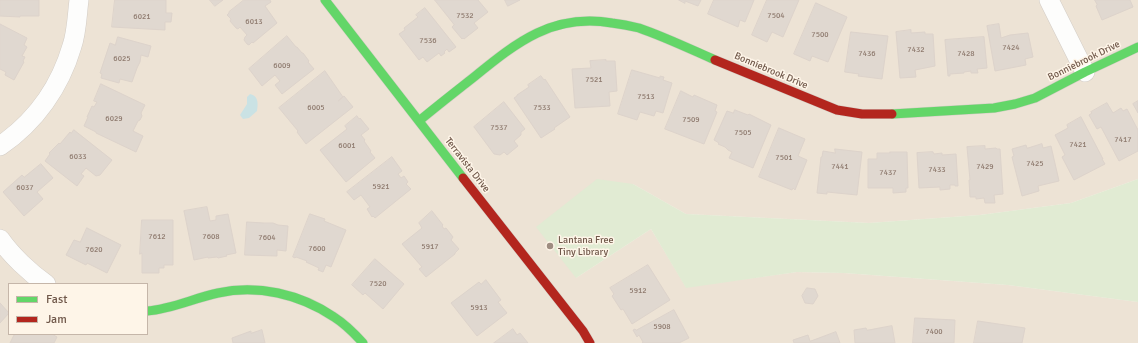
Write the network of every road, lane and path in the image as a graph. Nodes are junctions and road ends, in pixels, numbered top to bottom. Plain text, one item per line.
1 (79, 0) edge
2 (325, 0) edge
3 (1049, 0) edge
4 (1138, 47) edge
5 (1085, 72) junction
6 (419, 121) junction
7 (0, 146) edge
8 (0, 239) edge
9 (45, 283) edge
10 (148, 311) edge
11 (363, 343) edge
12 (590, 343) edge

1 - 7 street
2 - 6 street, Terravista Drive
3 - 5 street
4 - 5 street, Bonniebrook Drive
5 - 6 street, Bonniebrook Drive
6 - 12 street, Terravista Drive
8 - 9 street
10 - 11 street

